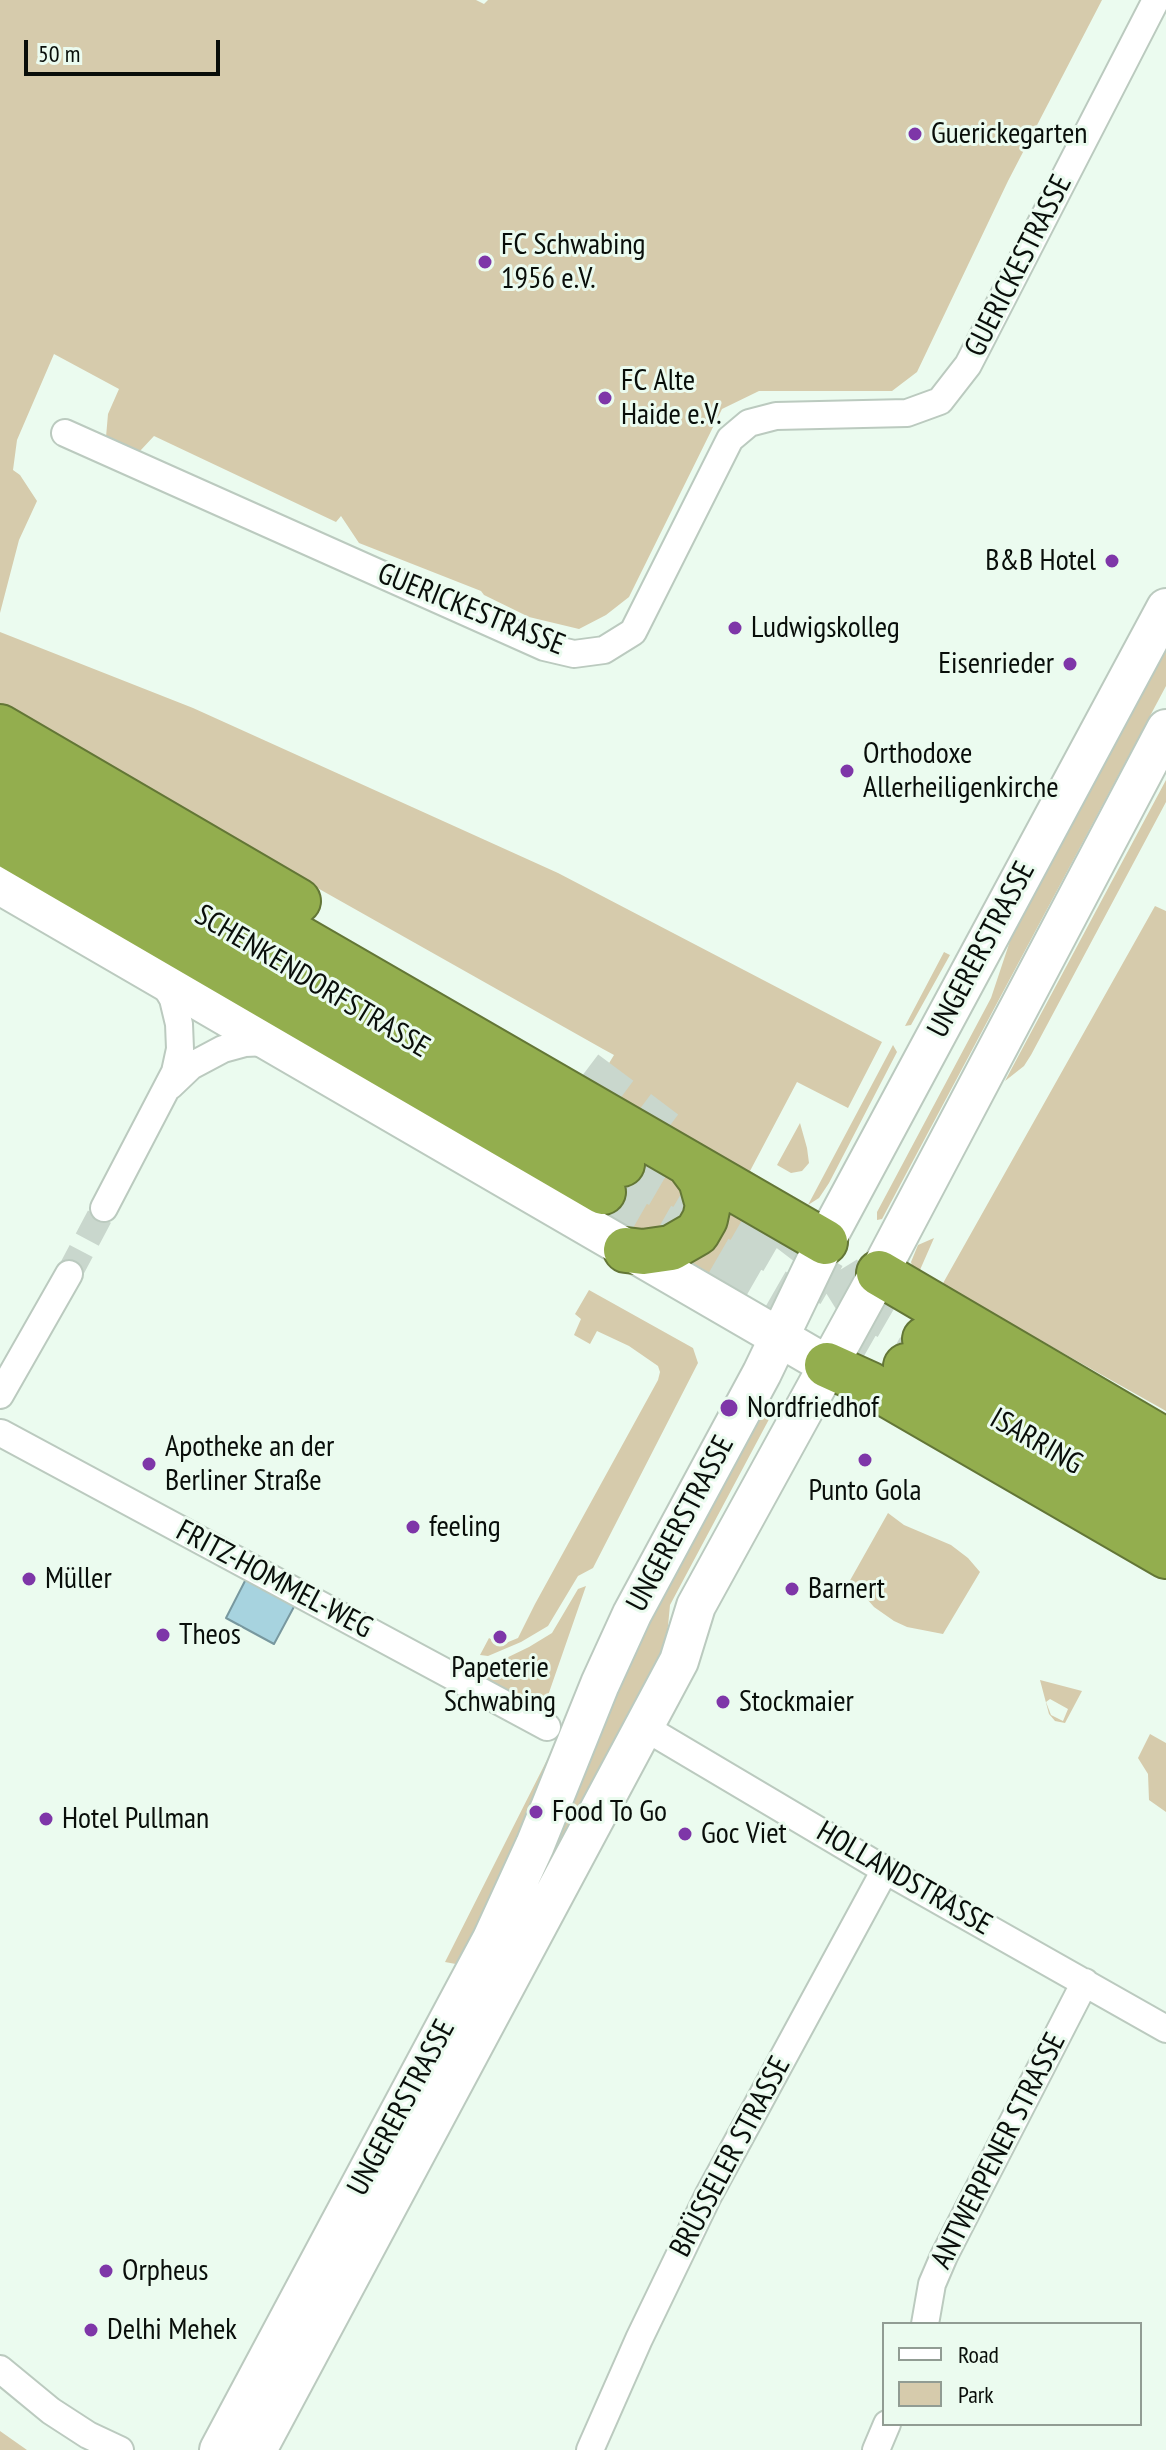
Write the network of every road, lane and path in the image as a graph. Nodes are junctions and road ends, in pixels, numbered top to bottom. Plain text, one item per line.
1 (1156, 0) edge
2 (65, 433) dead end
3 (1166, 608) edge
4 (1166, 729) edge
5 (2, 765) edge
6 (0, 841) edge
7 (0, 885) edge
8 (163, 982) junction
9 (269, 1042) junction
10 (585, 1072) tunnel mouth
11 (170, 1086) junction
12 (689, 1164) junction
13 (104, 1208) tunnel mouth
14 (825, 1242) junction
15 (626, 1250) junction
16 (879, 1273) junction
17 (69, 1274) tunnel mouth
18 (778, 1339) junction
19 (827, 1365) junction
20 (0, 1395) edge
21 (1, 1433) edge
22 (1166, 1441) edge
23 (1166, 1481) edge
24 (1166, 1518) edge
25 (1166, 1556) edge
26 (547, 1727) dead end
27 (644, 1727) junction
28 (885, 1870) junction
29 (1085, 1982) junction
30 (1166, 2029) edge
31 (925, 2322) edge
32 (0, 2369) edge
33 (886, 2426) edge
34 (120, 2450) edge
35 (219, 2450) edge
36 (257, 2450) edge
37 (590, 2450) edge
38 (876, 2450) edge

1 - 2 street, GUERICKESTRASSE
3 - 14 main road, UNGERERSTRASSE
4 - 16 main road, UNGERERSTRASSE
5 - 6 highway, SCHENKENDORFSTRASSE
5 - 10 highway
5 - 12 highway
7 - 8 main road
8 - 9 main road
8 - 11 street
9 - 11 street
9 - 15 main road
11 - 13 street
12 - 14 highway
12 - 15 highway
14 - 16 main road
14 - 18 main road, UNGERERSTRASSE
15 - 18 main road
16 - 19 main road, UNGERERSTRASSE
16 - 22 highway
17 - 20 street
18 - 19 main road
18 - 35 main road, UNGERERSTRASSE
19 - 25 highway
19 - 27 main road, UNGERERSTRASSE
21 - 26 street, FRITZ-HOMMEL-WEG
23 - 24 highway, ISARRING
27 - 28 street, HOLLANDSTRASSE
27 - 36 main road, UNGERERSTRASSE
28 - 29 street, HOLLANDSTRASSE
28 - 37 street, BRÜSSELER STRASSE
29 - 30 street, HOLLANDSTRASSE
29 - 31 street, ANTWERPENER STRASSE
32 - 34 street
33 - 38 street

